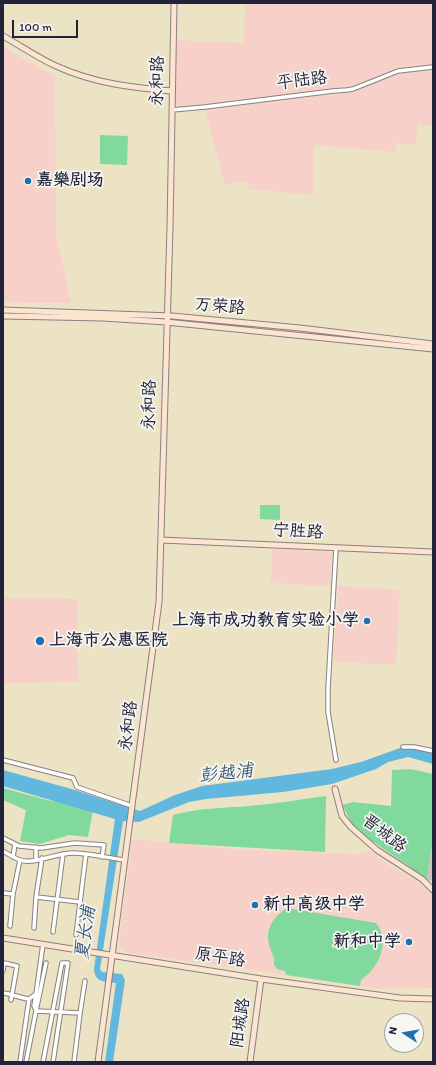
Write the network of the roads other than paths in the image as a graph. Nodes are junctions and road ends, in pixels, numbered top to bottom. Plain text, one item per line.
1 (174, 3) edge
2 (3, 36) edge
3 (433, 67) edge
4 (172, 91) junction
5 (172, 110) junction
6 (3, 310) edge
7 (3, 316) edge
8 (166, 316) junction
9 (166, 322) junction
10 (433, 344) edge
11 (433, 350) edge
12 (161, 540) junction
13 (336, 548) junction
14 (433, 552) edge
15 (403, 747) dead end
16 (433, 751) edge
17 (3, 760) edge
18 (336, 760) dead end
19 (335, 789) dead end
20 (132, 806) junction
21 (3, 838) edge
22 (15, 844) junction
23 (36, 847) junction
24 (3, 851) edge
25 (63, 854) junction
26 (86, 854) junction
27 (102, 856) junction
28 (13, 857) junction
29 (42, 858) junction
30 (20, 860) junction
31 (36, 860) junction
32 (122, 860) junction
33 (433, 890) edge
34 (3, 893) edge
35 (13, 894) junction
36 (36, 896) junction
37 (57, 900) junction
38 (80, 902) junction
39 (10, 926) dead end
40 (34, 928) dead end
41 (53, 932) dead end
42 (76, 935) dead end
43 (3, 938) edge
44 (43, 944) junction
45 (112, 955) junction
46 (46, 963) dead end
47 (3, 970) edge
48 (261, 979) junction
49 (85, 981) dead end
50 (3, 993) edge
51 (12, 994) junction
52 (36, 994) junction
53 (29, 999) junction
54 (433, 999) edge
55 (11, 1000) dead end
56 (36, 1012) junction
57 (53, 1012) junction
58 (60, 1012) junction
59 (80, 1013) junction
60 (20, 1062) edge
61 (26, 1062) edge
62 (43, 1062) edge
63 (53, 1062) edge
64 (74, 1062) edge
65 (98, 1062) edge
66 (250, 1062) edge

1 - 4 street, 永和路
2 - 4 street
3 - 5 street, 平陆路
4 - 5 street, 永和路
5 - 8 street, 永和路
6 - 8 street, 万荣路
7 - 9 street, 万荣路
8 - 9 street, 永和路
8 - 10 street, 万荣路
9 - 11 street, 万荣路
9 - 12 street, 永和路
12 - 13 street, 宁胜路
12 - 20 street, 永和路
13 - 14 street, 宁胜路
13 - 18 street
15 - 16 street
17 - 20 street
19 - 33 street, 晋城路
20 - 32 street, 永和路
21 - 22 street
22 - 23 street
22 - 28 street
23 - 27 street
23 - 31 street
24 - 28 street
25 - 26 street
25 - 29 street
25 - 37 street
26 - 27 street
26 - 38 street
27 - 32 street
28 - 30 street
29 - 31 street
29 - 36 street
30 - 31 street
30 - 35 street
32 - 45 street
34 - 35 street
35 - 39 street
36 - 37 street
36 - 40 street
37 - 38 street
37 - 41 street
38 - 42 street
43 - 44 street, 原平路
44 - 45 street, 原平路
44 - 52 street
45 - 48 street, 原平路
45 - 65 street
46 - 56 street
47 - 51 street
48 - 54 street, 原平路
48 - 66 street, 阳城路
49 - 59 street
50 - 51 street
51 - 53 street
51 - 55 street
52 - 53 street
52 - 56 street
53 - 60 street
56 - 57 street
56 - 61 street
57 - 58 street
57 - 58 street
57 - 62 street
58 - 59 street
58 - 63 street
59 - 64 street

